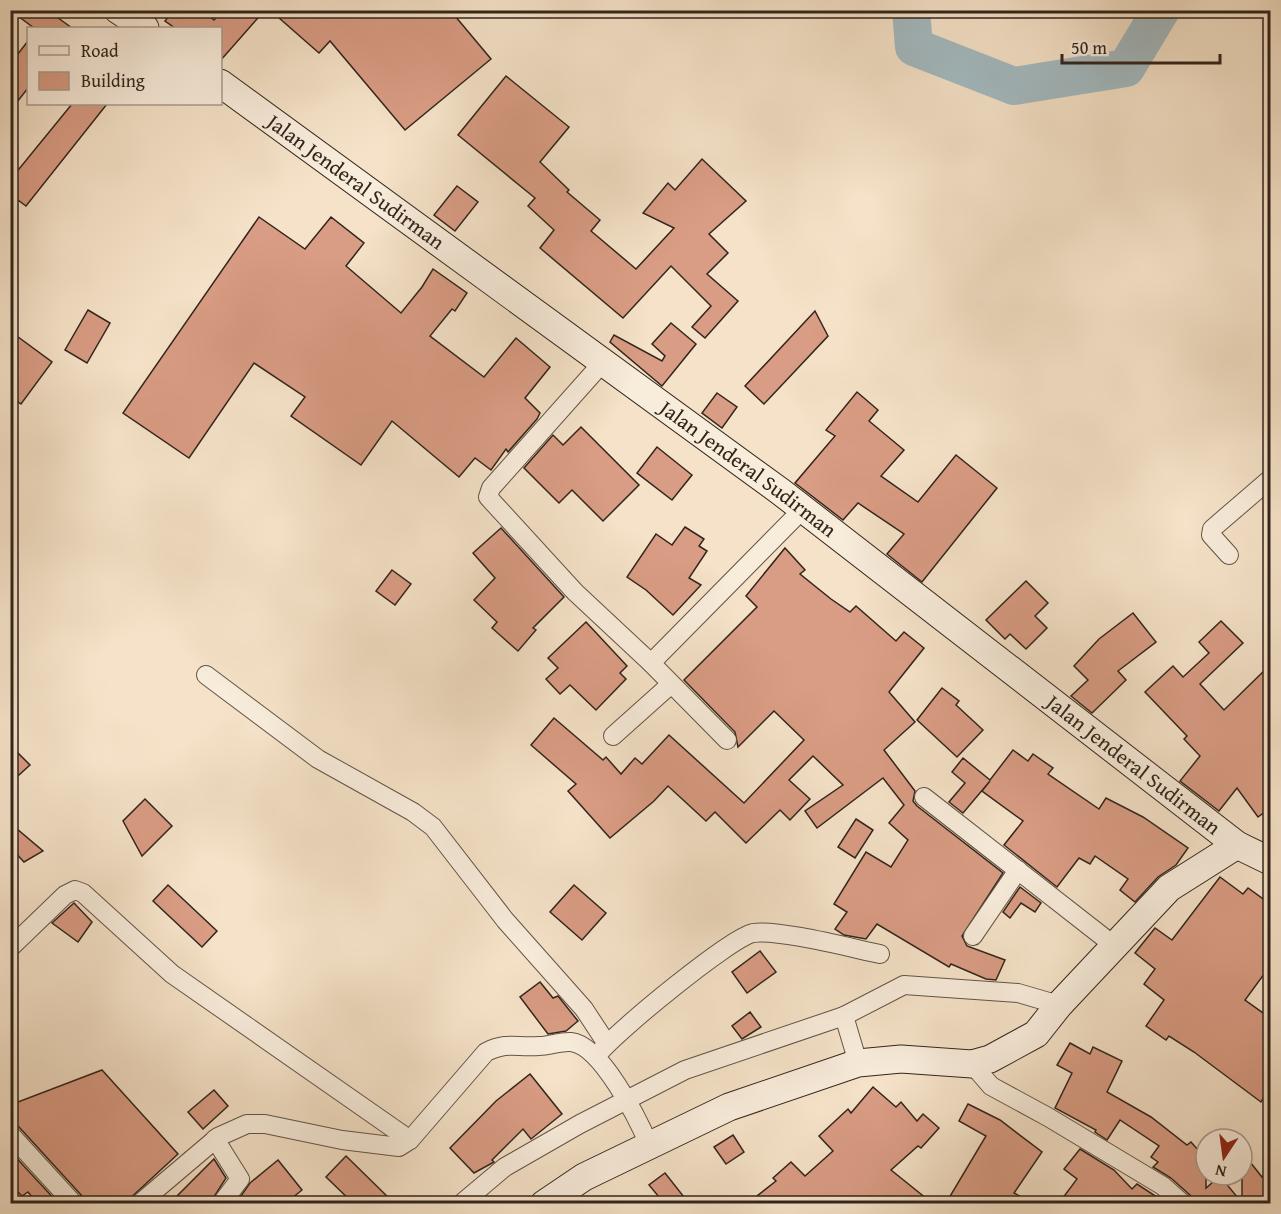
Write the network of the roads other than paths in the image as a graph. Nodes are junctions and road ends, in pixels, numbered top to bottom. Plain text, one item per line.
1 (222, 84) edge
2 (604, 362) junction
3 (1270, 479) edge
4 (802, 509) junction
5 (1228, 555) dead end
6 (651, 663) junction
7 (206, 675) dead end
8 (670, 685) junction
9 (613, 736) dead end
10 (727, 740) dead end
11 (924, 796) dead end
12 (1238, 845) junction
13 (1270, 861) edge
14 (1018, 870) junction
15 (973, 936) dead end
16 (1116, 947) junction
17 (10, 948) edge
18 (880, 954) dead end
19 (1058, 1008) junction
20 (845, 1021) junction
21 (601, 1051) junction
22 (855, 1055) junction
23 (972, 1064) junction
24 (631, 1105) junction
25 (10, 1134) edge
26 (216, 1139) junction
27 (410, 1140) junction
28 (647, 1142) junction
29 (553, 1201) edge
30 (74, 1203) edge
31 (139, 1203) edge
32 (221, 1203) edge
33 (461, 1203) edge
34 (1183, 1203) edge

1 - 2 main road, Jalan Jenderal Sudirman
2 - 4 main road, Jalan Jenderal Sudirman
2 - 6 street
3 - 5 street
4 - 6 street
4 - 12 main road, Jalan Jenderal Sudirman
6 - 8 street
7 - 21 street
8 - 9 street
8 - 10 street
11 - 14 street
12 - 13 main road, Jalan Jenderal Sudirman
12 - 16 main road
14 - 15 street
14 - 16 street
16 - 19 main road
17 - 27 street
18 - 21 street
19 - 20 street
19 - 23 main road
20 - 22 street
20 - 24 street
21 - 24 street
21 - 27 street
22 - 23 main road
22 - 28 main road
23 - 34 street
24 - 28 street
24 - 33 street
25 - 30 street
26 - 27 street
26 - 31 street
26 - 32 street
28 - 29 main road

